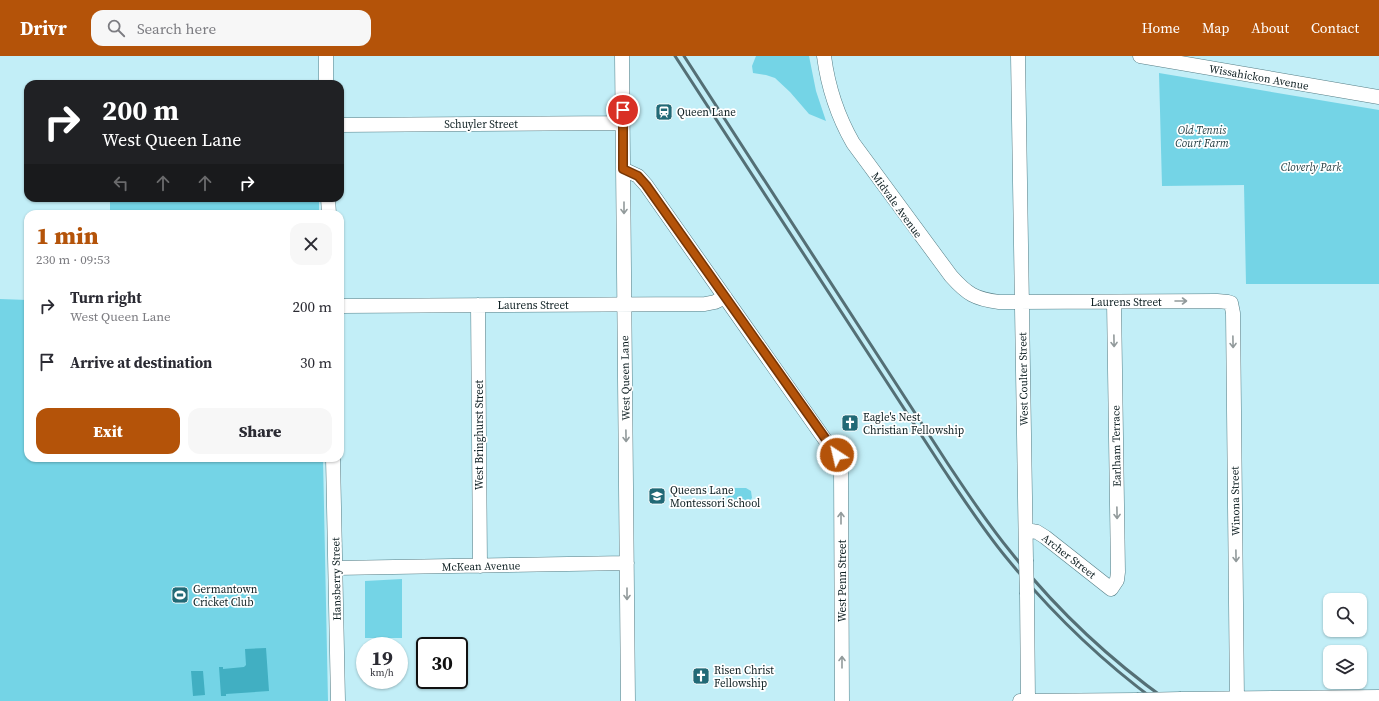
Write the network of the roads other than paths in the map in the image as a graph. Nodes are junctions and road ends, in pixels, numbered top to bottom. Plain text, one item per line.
1 (326, 56) edge
2 (622, 56) edge
3 (824, 56) edge
4 (1018, 56) edge
5 (1140, 56) edge
6 (326, 80) edge
7 (1379, 97) edge
8 (623, 123) junction
9 (344, 125) edge
10 (623, 169) junction
11 (725, 297) junction
12 (1021, 302) junction
13 (1114, 302) junction
14 (1231, 303) joint
15 (624, 304) junction
16 (478, 305) junction
17 (344, 306) edge
18 (334, 462) edge
19 (1026, 530) junction
20 (627, 563) junction
21 (480, 566) junction
22 (336, 568) junction
23 (1111, 589) joint
24 (1379, 697) edge
25 (1237, 699) junction
26 (1110, 700) edge
27 (338, 701) edge
28 (628, 701) edge
29 (842, 701) edge
30 (1020, 701) edge
31 (1028, 701) edge

1 - 6 street
2 - 8 street, West Queen Lane
3 - 12 street, Midvale Avenue
4 - 12 street, West Coulter Street
5 - 7 street, Wissahickon Avenue
8 - 9 street, Schuyler Street
8 - 10 street, West Queen Lane
10 - 11 street
10 -> 15 street, West Queen Lane
11 - 15 street, Laurens Street
29 -> 11 street, West Penn Street
12 - 13 street, Laurens Street
12 - 19 street, West Coulter Street
13 -> 14 street, Laurens Street
13 -> 23 street, Earlham Terrace
14 -> 25 street, Winona Street
15 - 16 street, Laurens Street
15 -> 20 street, West Queen Lane
16 - 17 street, Laurens Street
16 - 21 street, West Bringhurst Street
18 - 22 street, Hansberry Street
19 - 23 street, Archer Street
19 - 31 street, West Coulter Street, bridge
20 - 21 street, McKean Avenue
20 -> 28 street, West Queen Lane
21 - 22 street, McKean Avenue
22 - 27 street, Hansberry Street
24 - 25 street
25 - 26 street, bridge
26 - 31 street
30 - 31 street

